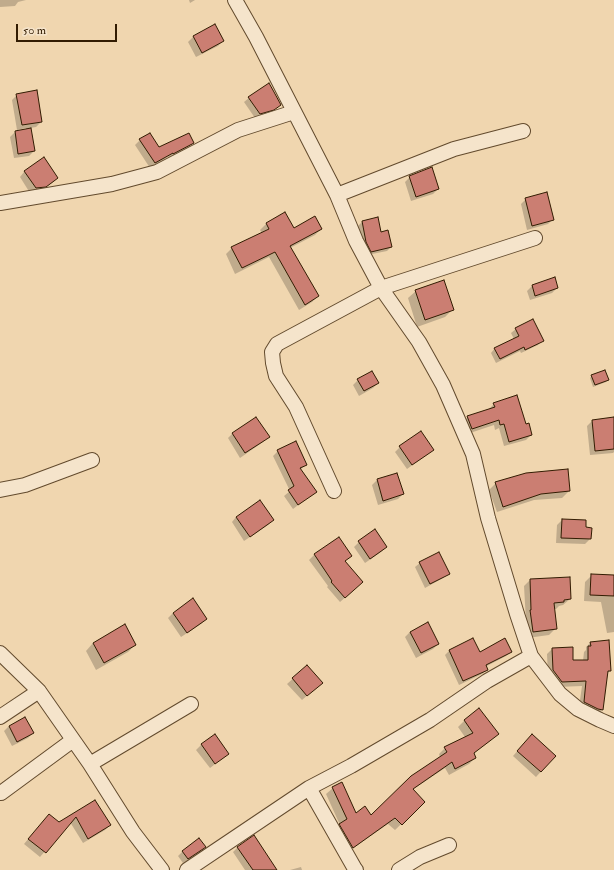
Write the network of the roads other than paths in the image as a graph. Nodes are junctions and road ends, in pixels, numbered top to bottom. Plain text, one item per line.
1 (235, 0) edge
2 (294, 112) junction
3 (523, 131) dead end
4 (337, 195) junction
5 (0, 203) edge
6 (536, 238) dead end
7 (381, 288) junction
8 (92, 460) dead end
9 (0, 490) edge
10 (334, 491) dead end
11 (0, 653) edge
12 (531, 656) junction
13 (39, 691) junction
14 (191, 704) dead end
15 (0, 717) edge
16 (614, 726) edge
17 (72, 740) junction
18 (90, 764) junction
19 (309, 788) junction
20 (1, 792) edge
21 (449, 845) dead end
22 (162, 870) edge
23 (187, 870) edge
24 (356, 870) edge
25 (399, 870) edge

1 - 2 street
2 - 4 street
2 - 5 street
3 - 4 street
4 - 7 street
6 - 7 street
7 - 10 street
7 - 12 street
8 - 9 street
11 - 13 street
12 - 16 street
12 - 19 street
13 - 15 street
13 - 17 street
14 - 18 street
17 - 18 street
17 - 20 street
18 - 22 street
19 - 23 street
19 - 24 street
21 - 25 street

